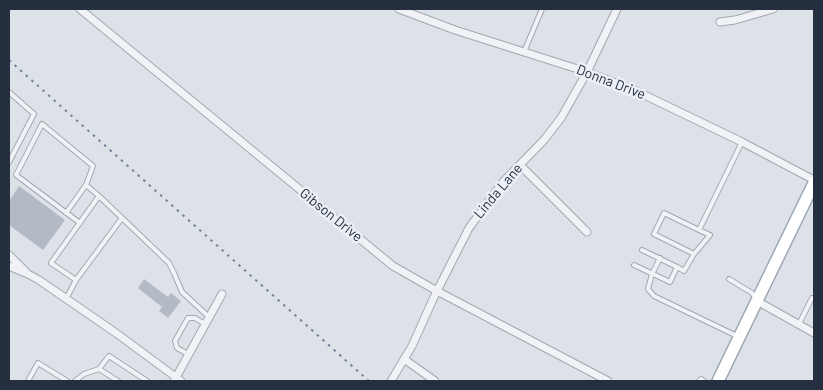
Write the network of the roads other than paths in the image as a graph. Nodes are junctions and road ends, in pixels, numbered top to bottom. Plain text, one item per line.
1 (80, 9) edge
2 (399, 9) edge
3 (542, 9) edge
4 (617, 9) edge
5 (773, 9) edge
6 (720, 22) dead end
7 (524, 52) junction
8 (587, 72) junction
9 (9, 92) edge
10 (742, 142) junction
11 (9, 162) edge
12 (520, 165) junction
13 (814, 181) edge
14 (86, 185) junction
15 (99, 196) junction
16 (66, 213) junction
17 (122, 218) junction
18 (80, 223) junction
19 (699, 230) junction
20 (588, 232) dead end
21 (642, 250) dead end
22 (694, 254) junction
23 (9, 255) edge
24 (660, 258) junction
25 (634, 265) dead end
26 (9, 266) edge
27 (677, 267) junction
28 (28, 274) junction
29 (652, 274) junction
30 (729, 278) dead end
31 (76, 280) junction
32 (437, 291) junction
33 (222, 294) dead end
34 (812, 298) dead end
35 (66, 299) junction
36 (757, 301) junction
37 (209, 317) junction
38 (205, 324) junction
39 (799, 324) junction
40 (814, 333) edge
41 (740, 337) junction
42 (189, 354) junction
43 (404, 359) junction
44 (99, 369) junction
45 (30, 379) dead end
46 (177, 380) edge
47 (67, 381) edge
48 (75, 381) edge
49 (118, 381) edge
50 (147, 381) edge
51 (391, 381) edge
52 (435, 381) edge
53 (608, 381) edge
54 (699, 381) edge
55 (704, 381) edge
56 (718, 381) edge

1 - 32 street, Gibson Drive
2 - 7 street, Donna Drive
3 - 7 lane
4 - 8 street, Linda Lane
5 - 6 street
7 - 8 street, Donna Drive
8 - 10 street, Donna Drive
8 - 12 street, Linda Lane
9 - 11 lane
10 - 13 street, Donna Drive
10 - 19 lane
12 - 20 street
12 - 32 street, Linda Lane
13 - 36 main road
14 - 15 lane
14 - 16 lane
14 - 16 lane
15 - 17 lane
15 - 18 lane
16 - 18 lane
17 - 31 lane
17 - 37 lane
18 - 31 lane
19 - 22 lane
19 - 22 lane
21 - 24 lane
22 - 27 lane
23 - 28 street
24 - 27 lane
24 - 29 lane
25 - 29 lane
26 - 28 street
27 - 29 lane
28 - 35 street
29 - 41 lane
30 - 36 lane
31 - 35 lane
32 - 43 street, Linda Lane
32 - 53 street, Gibson Drive
33 - 37 street
34 - 39 lane
35 - 46 street
36 - 39 street
36 - 41 main road
37 - 38 street
38 - 42 street
38 - 42 lane
39 - 40 street
41 - 56 main road
42 - 46 street
43 - 51 street, Linda Lane
43 - 52 street
44 - 48 lane
44 - 49 lane
44 - 50 lane
45 - 47 lane
54 - 55 lane

